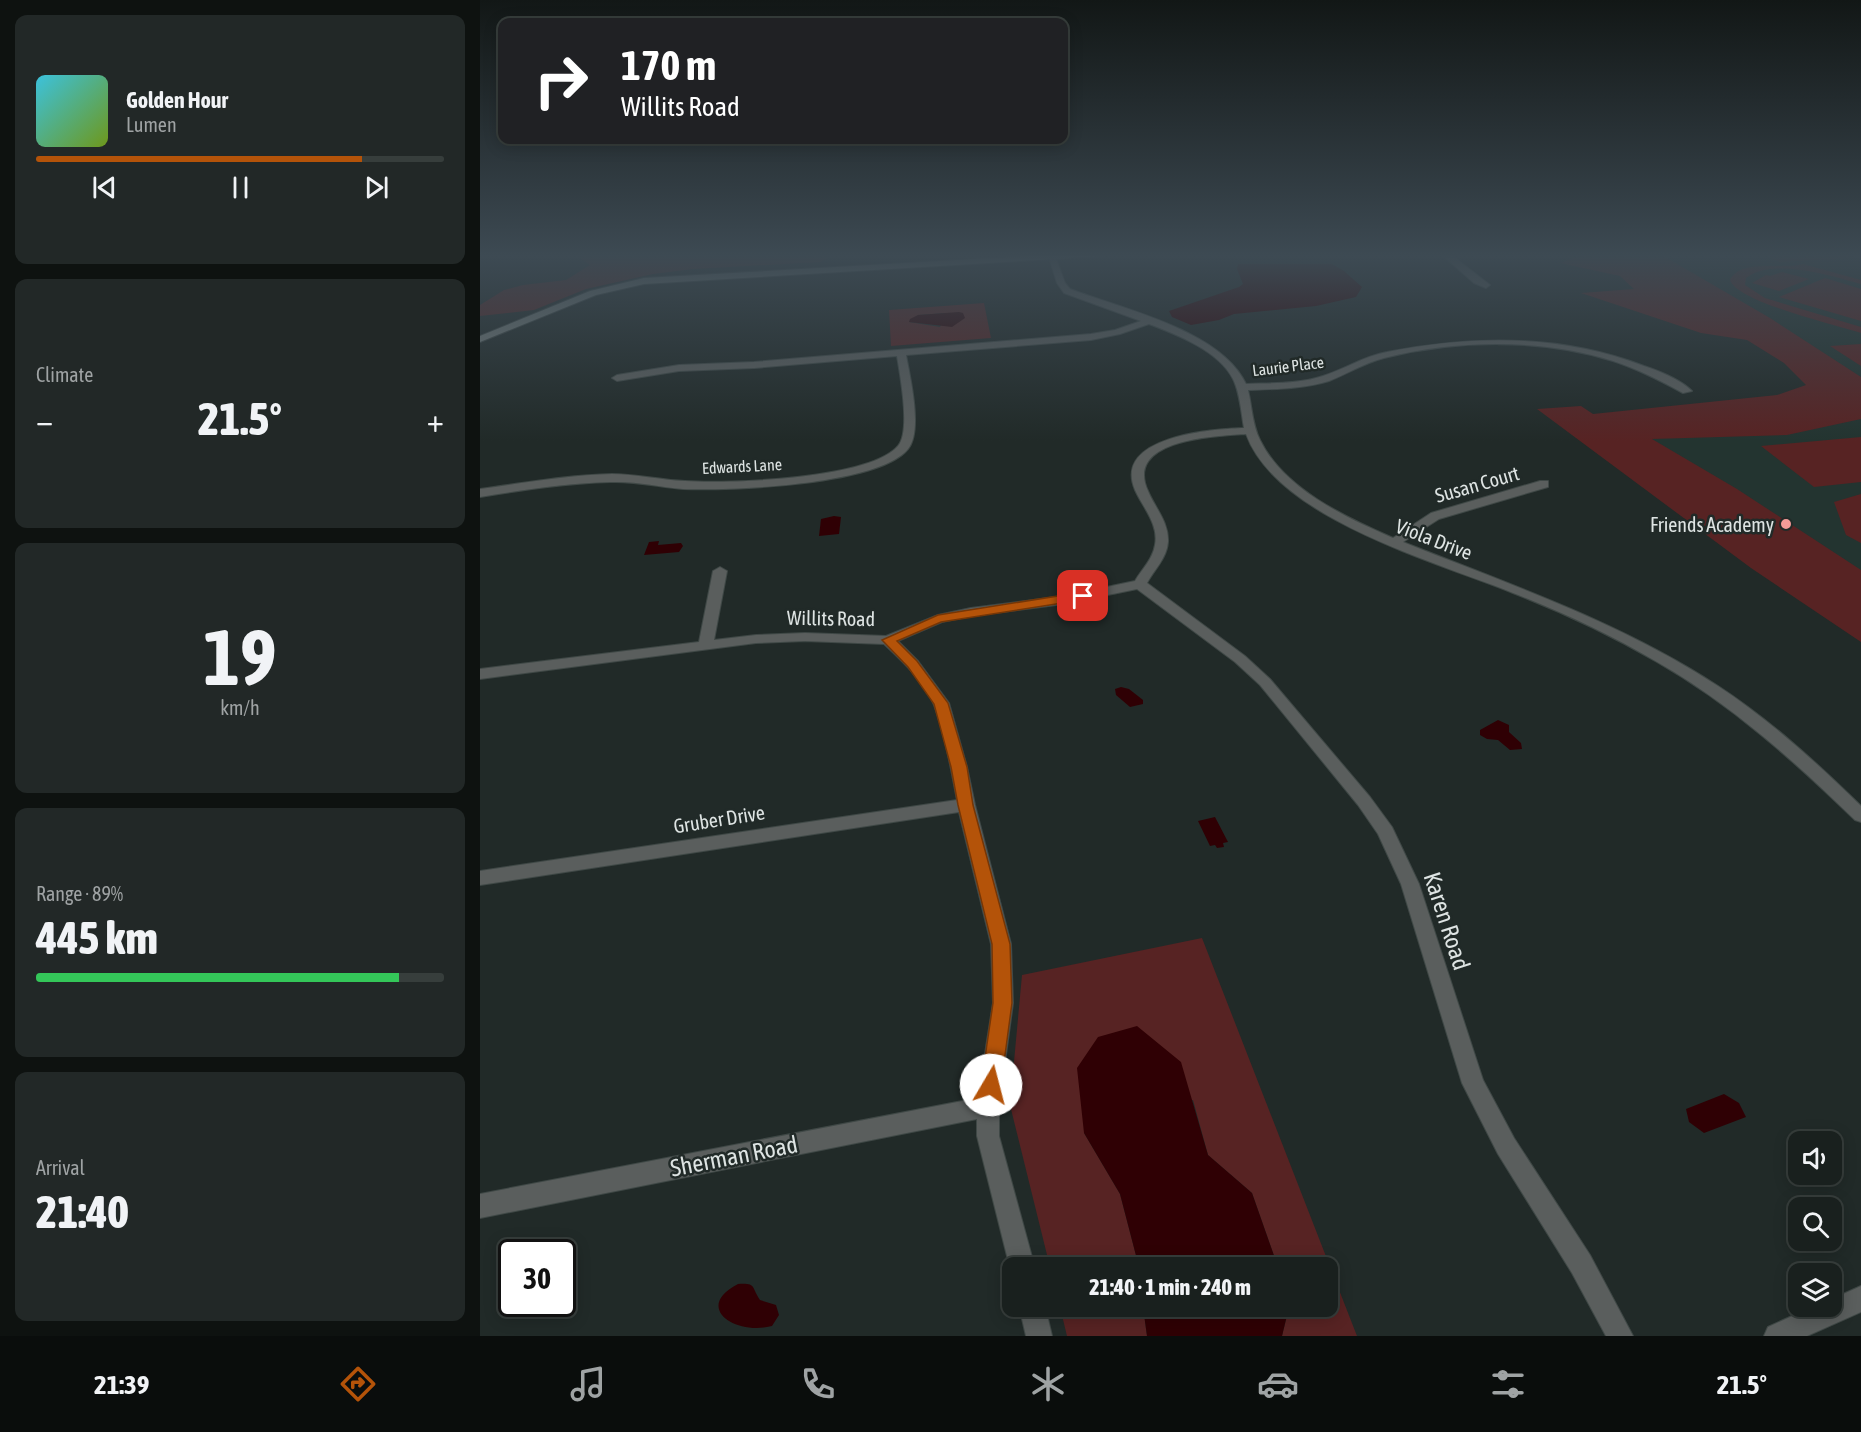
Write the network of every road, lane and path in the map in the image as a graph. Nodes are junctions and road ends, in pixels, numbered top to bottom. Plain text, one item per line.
1 (534, 316) edge
2 (1132, 316) edge
3 (1146, 322) junction
4 (480, 339) edge
5 (902, 352) junction
6 (616, 378) dead end
7 (1240, 387) junction
8 (1687, 391) dead end
9 (1251, 431) junction
10 (1544, 484) dead end
11 (480, 494) edge
12 (1392, 544) junction
13 (720, 571) dead end
14 (1140, 584) junction
15 (888, 640) junction
16 (706, 645) junction
17 (480, 674) edge
18 (966, 805) junction
19 (1861, 816) edge
20 (480, 878) edge
21 (988, 1106) junction
22 (480, 1206) edge
23 (1020, 1257) edge
24 (1861, 1299) edge
25 (1035, 1317) edge
26 (1039, 1336) edge
27 (1620, 1336) edge
28 (1777, 1336) edge

1 - 4 street
2 - 3 street, Viola Drive
3 - 5 street
3 - 7 street, Viola Drive
5 - 6 street
5 - 11 street, Edwards Lane
7 - 8 street, Laurie Place
7 - 9 street, Viola Drive
9 - 12 street, Viola Drive
9 - 14 street
10 - 12 street, Susan Court
12 - 19 street, Viola Drive
13 - 16 street
14 - 15 street, Willits Road
14 - 27 street, Karen Road
15 - 16 street, Willits Road
15 - 18 street
16 - 17 street, Willits Road
18 - 20 street, Gruber Drive
18 - 21 street
21 - 22 street, Sherman Road
21 - 23 street
24 - 28 street
25 - 26 street

